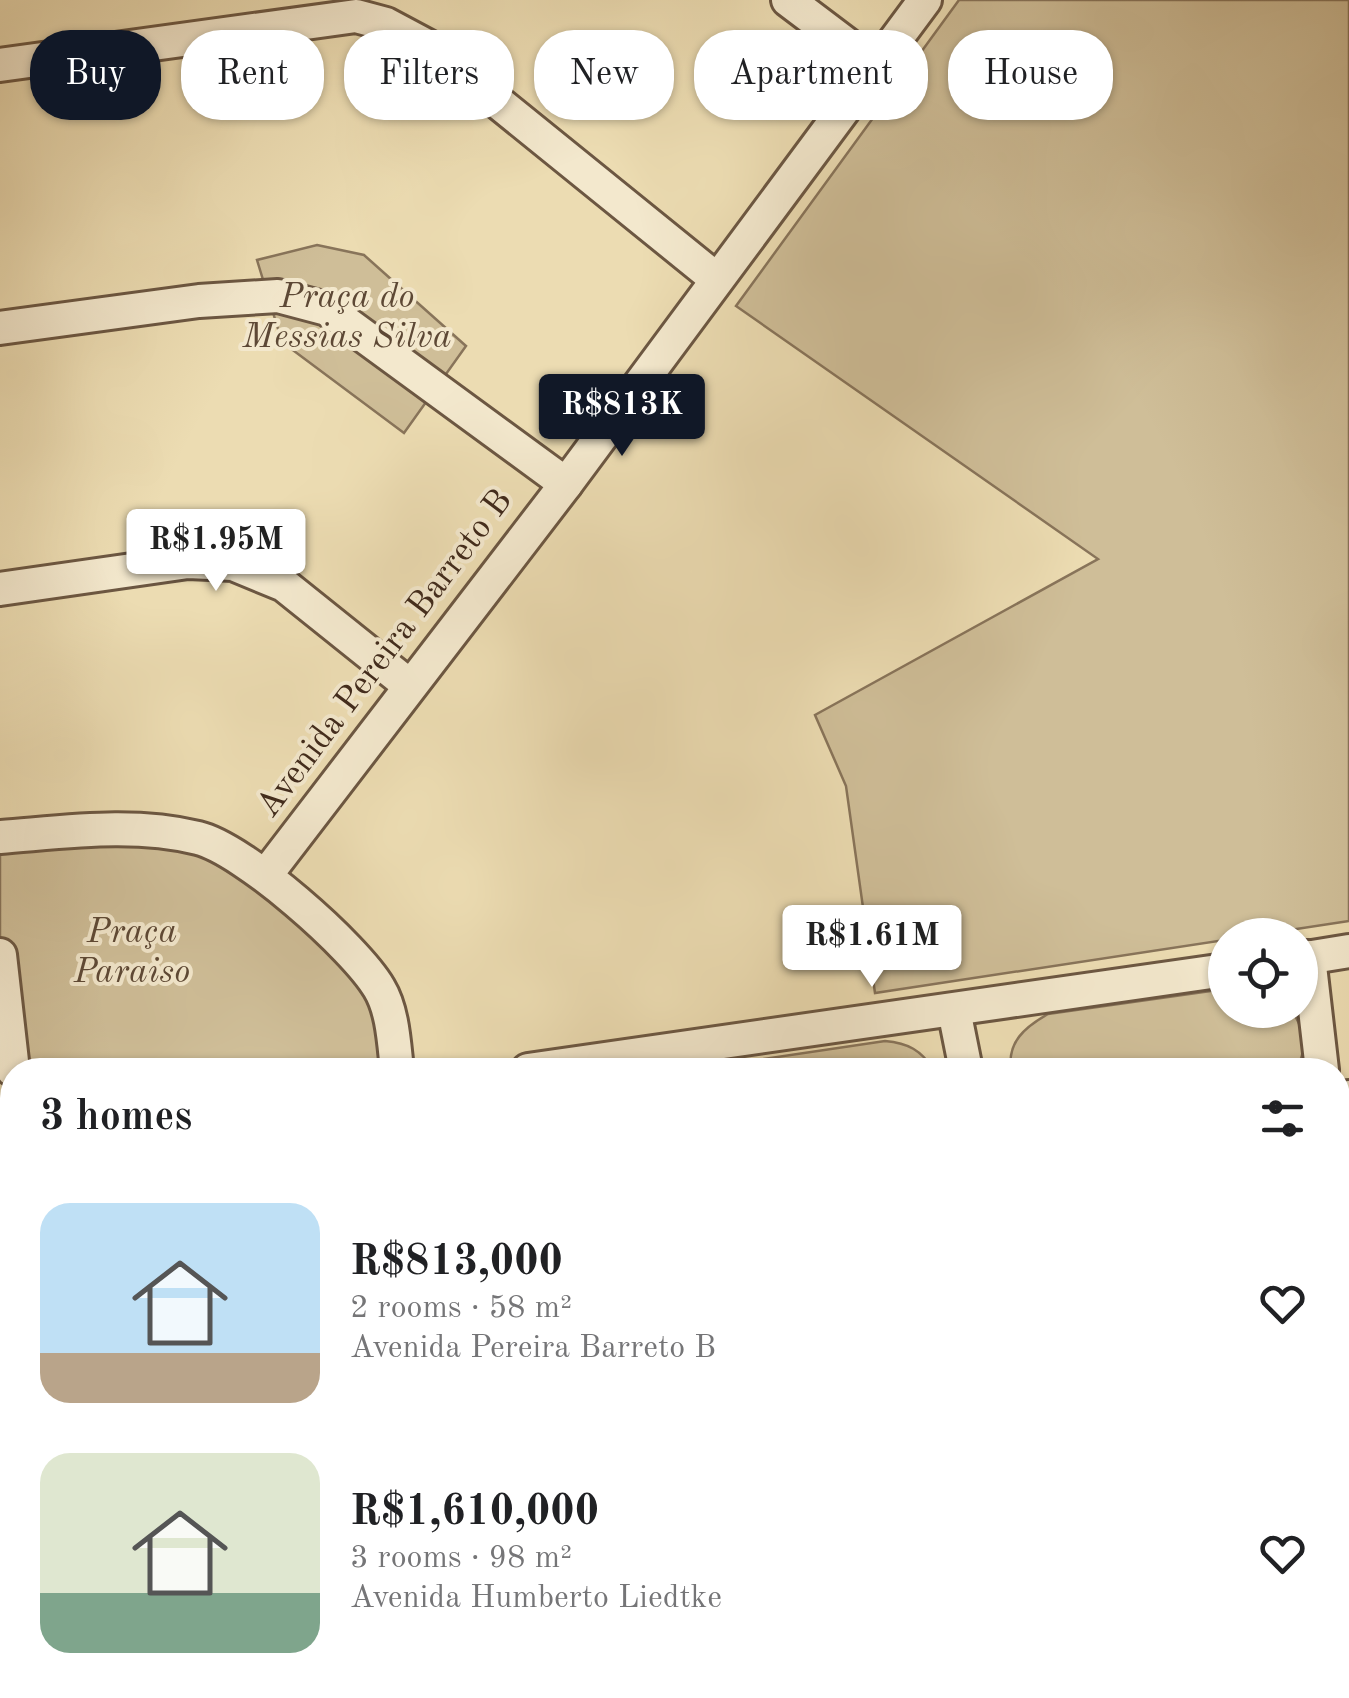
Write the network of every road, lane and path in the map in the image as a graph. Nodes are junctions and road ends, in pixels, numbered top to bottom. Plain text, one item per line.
1 (788, 0) edge
2 (925, 0) edge
3 (828, 30) edge
4 (901, 30) edge
5 (0, 65) edge
6 (833, 120) edge
7 (715, 278) junction
8 (0, 328) edge
9 (566, 484) junction
10 (0, 590) edge
11 (410, 686) junction
12 (0, 837) edge
13 (266, 875) junction
14 (1349, 951) edge
15 (0, 956) edge
16 (1318, 956) edge
17 (1208, 973) edge
18 (954, 1010) junction
19 (1316, 1028) edge
20 (13, 1058) edge
21 (396, 1058) edge
22 (616, 1058) edge
23 (964, 1058) edge
24 (1320, 1058) edge

1 - 3 street
2 - 4 street, Avenida Pereira Barreto B
5 - 7 street
6 - 7 street, Avenida Pereira Barreto B
7 - 9 street, Avenida Pereira Barreto B
8 - 9 street
9 - 11 street, Avenida Pereira Barreto B
10 - 11 street
11 - 13 street, Avenida Pereira Barreto B
12 - 13 street
13 - 21 street
14 - 16 street
15 - 20 street
17 - 18 street
18 - 22 street
18 - 23 street
19 - 24 street

